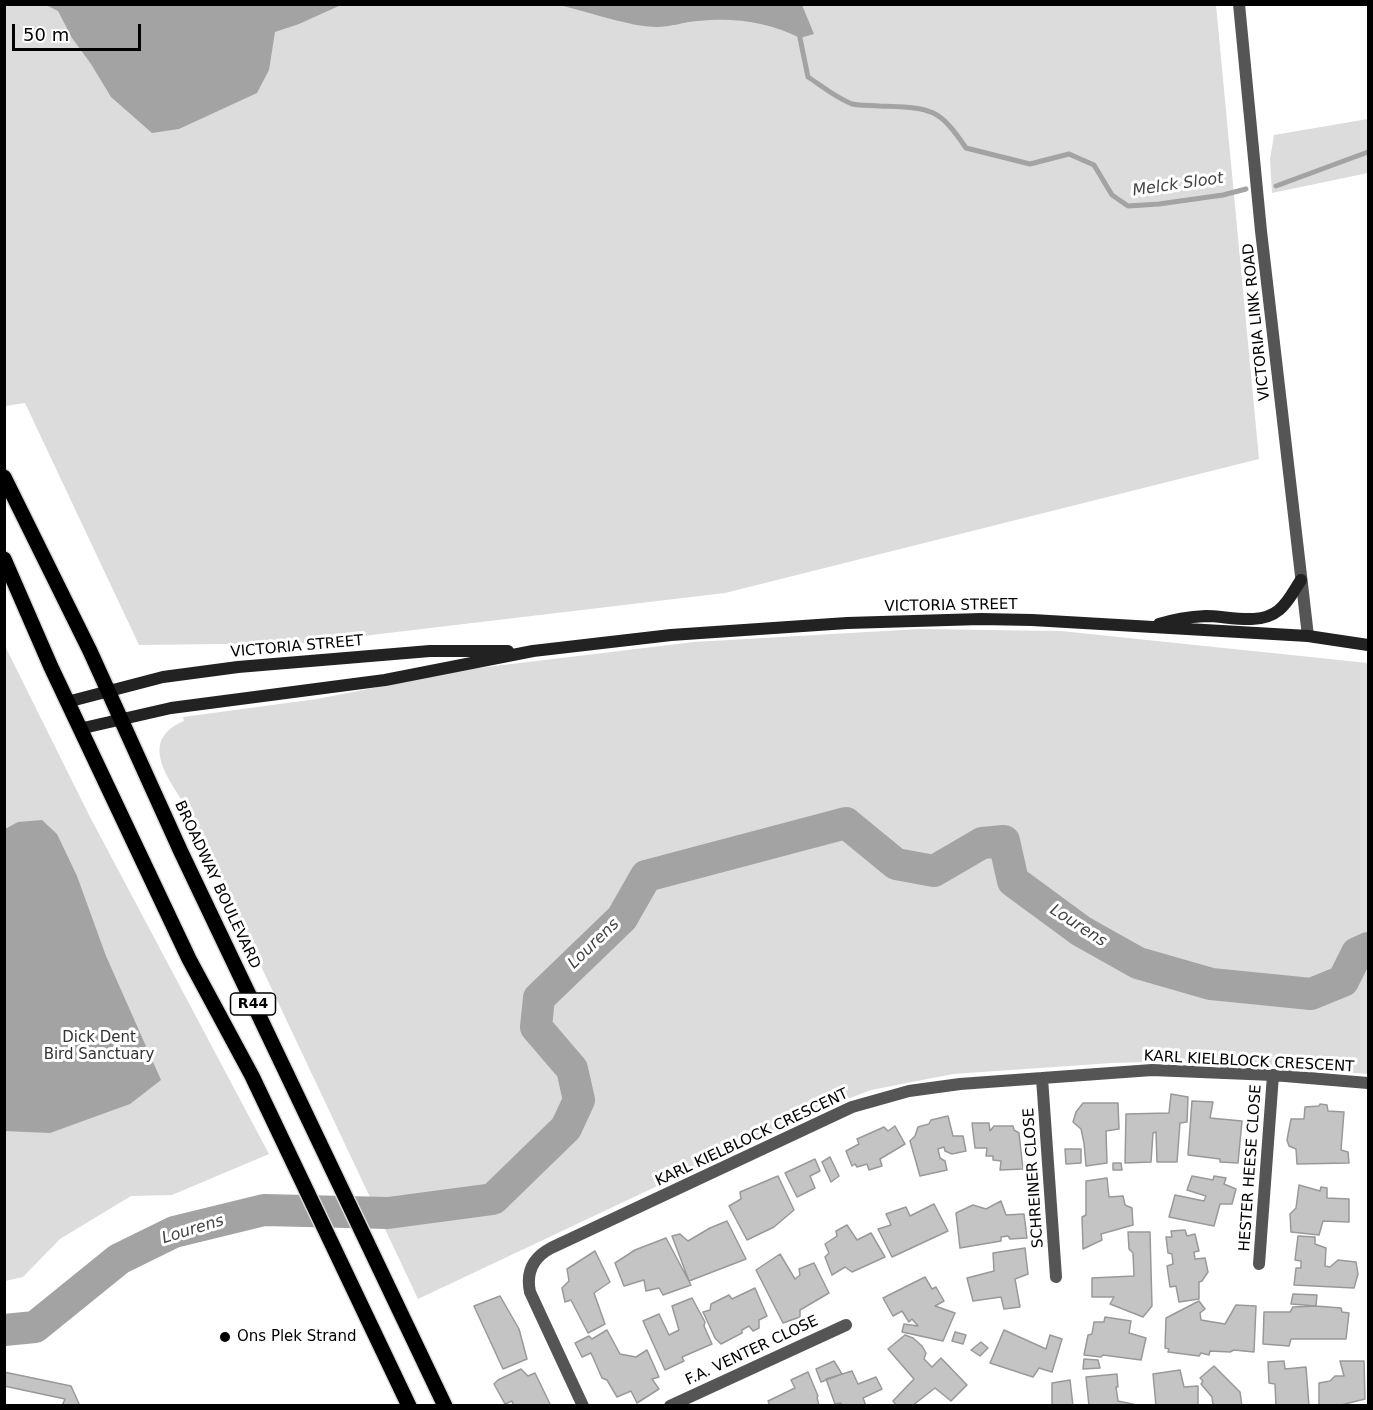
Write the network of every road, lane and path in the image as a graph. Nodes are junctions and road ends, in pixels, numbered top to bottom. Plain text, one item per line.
1 (1239, 4) edge
2 (4, 477) edge
3 (4, 559) edge
4 (1301, 580) junction
5 (1149, 627) junction
6 (1308, 636) junction
7 (1368, 645) edge
8 (533, 651) junction
9 (108, 692) junction
10 (67, 702) junction
11 (120, 719) junction
12 (80, 729) junction
13 (1273, 1074) junction
14 (1042, 1078) junction
15 (1368, 1083) edge
16 (1258, 1264) dead end
17 (1056, 1277) dead end
18 (846, 1325) dead end
19 (409, 1406) edge
20 (446, 1406) edge
21 (583, 1406) edge
22 (670, 1406) edge

1 - 4 street, VICTORIA LINK ROAD
2 - 9 main road, BROADWAY BOULEVARD / R44
3 - 10 main road, R44
4 - 5 main road
4 - 6 street, VICTORIA LINK ROAD
5 - 6 main road, VICTORIA STREET
5 - 8 main road, VICTORIA STREET
6 - 7 main road, VICTORIA STREET
8 - 9 main road, VICTORIA STREET
8 - 11 main road, VICTORIA STREET
9 - 10 main road, VICTORIA STREET
9 - 11 main road, BROADWAY BOULEVARD / R44
10 - 12 main road, R44
11 - 12 main road, VICTORIA STREET
11 - 20 main road, BROADWAY BOULEVARD / R44
12 - 19 main road, R44
13 - 14 street, KARL KIELBLOCK CRESCENT
13 - 15 street, KARL KIELBLOCK CRESCENT
13 - 16 street, HESTER HEESE CLOSE
14 - 17 street, SCHREINER CLOSE
14 - 21 street, KARL KIELBLOCK CRESCENT
18 - 22 street, F.A. VENTER CLOSE

